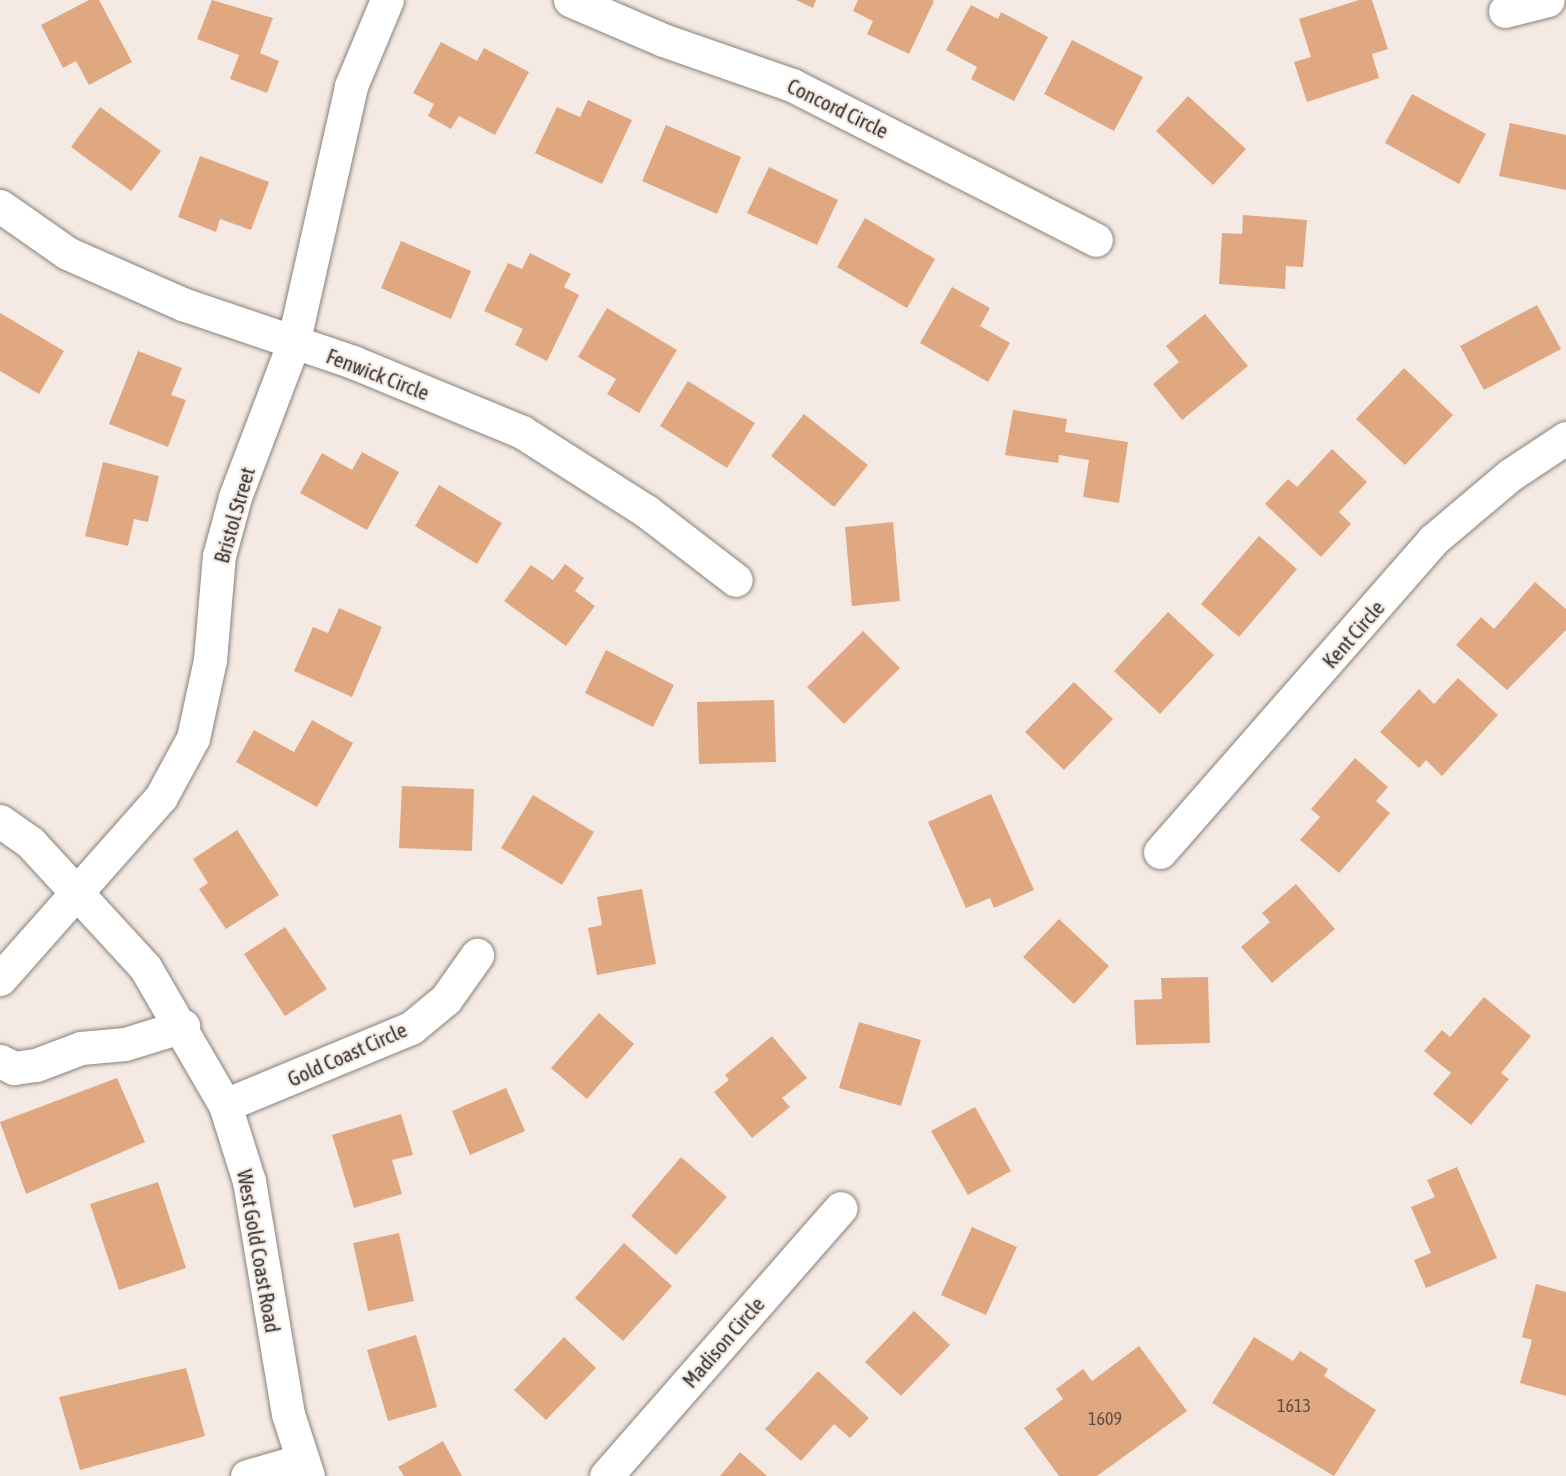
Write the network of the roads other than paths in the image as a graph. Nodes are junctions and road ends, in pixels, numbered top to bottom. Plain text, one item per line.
1 (387, 0) edge
2 (570, 0) edge
3 (1548, 0) edge
4 (1506, 11) dead end
5 (0, 206) edge
6 (1096, 240) dead end
7 (293, 344) junction
8 (1566, 438) edge
9 (736, 580) dead end
10 (0, 821) edge
11 (0, 842) edge
12 (1160, 852) dead end
13 (77, 892) junction
14 (477, 955) dead end
15 (0, 980) edge
16 (183, 1026) junction
17 (0, 1061) edge
18 (225, 1105) junction
19 (841, 1209) dead end
20 (305, 1468) edge
21 (247, 1476) edge
22 (606, 1476) edge

1 - 7 street, Bristol Street
2 - 6 street, Concord Circle
3 - 4 street
5 - 7 street, Fenwick Circle
7 - 9 street, Fenwick Circle
7 - 13 street, Bristol Street
8 - 12 street, Kent Circle
10 - 13 street, West Gold Coast Road
11 - 13 street, West Gold Coast Road
13 - 15 street, Bristol Street
13 - 16 street, West Gold Coast Road
14 - 18 street, Gold Coast Circle
16 - 17 street
16 - 18 street, West Gold Coast Road
18 - 20 street, West Gold Coast Road
19 - 22 street, Madison Circle
20 - 21 street

